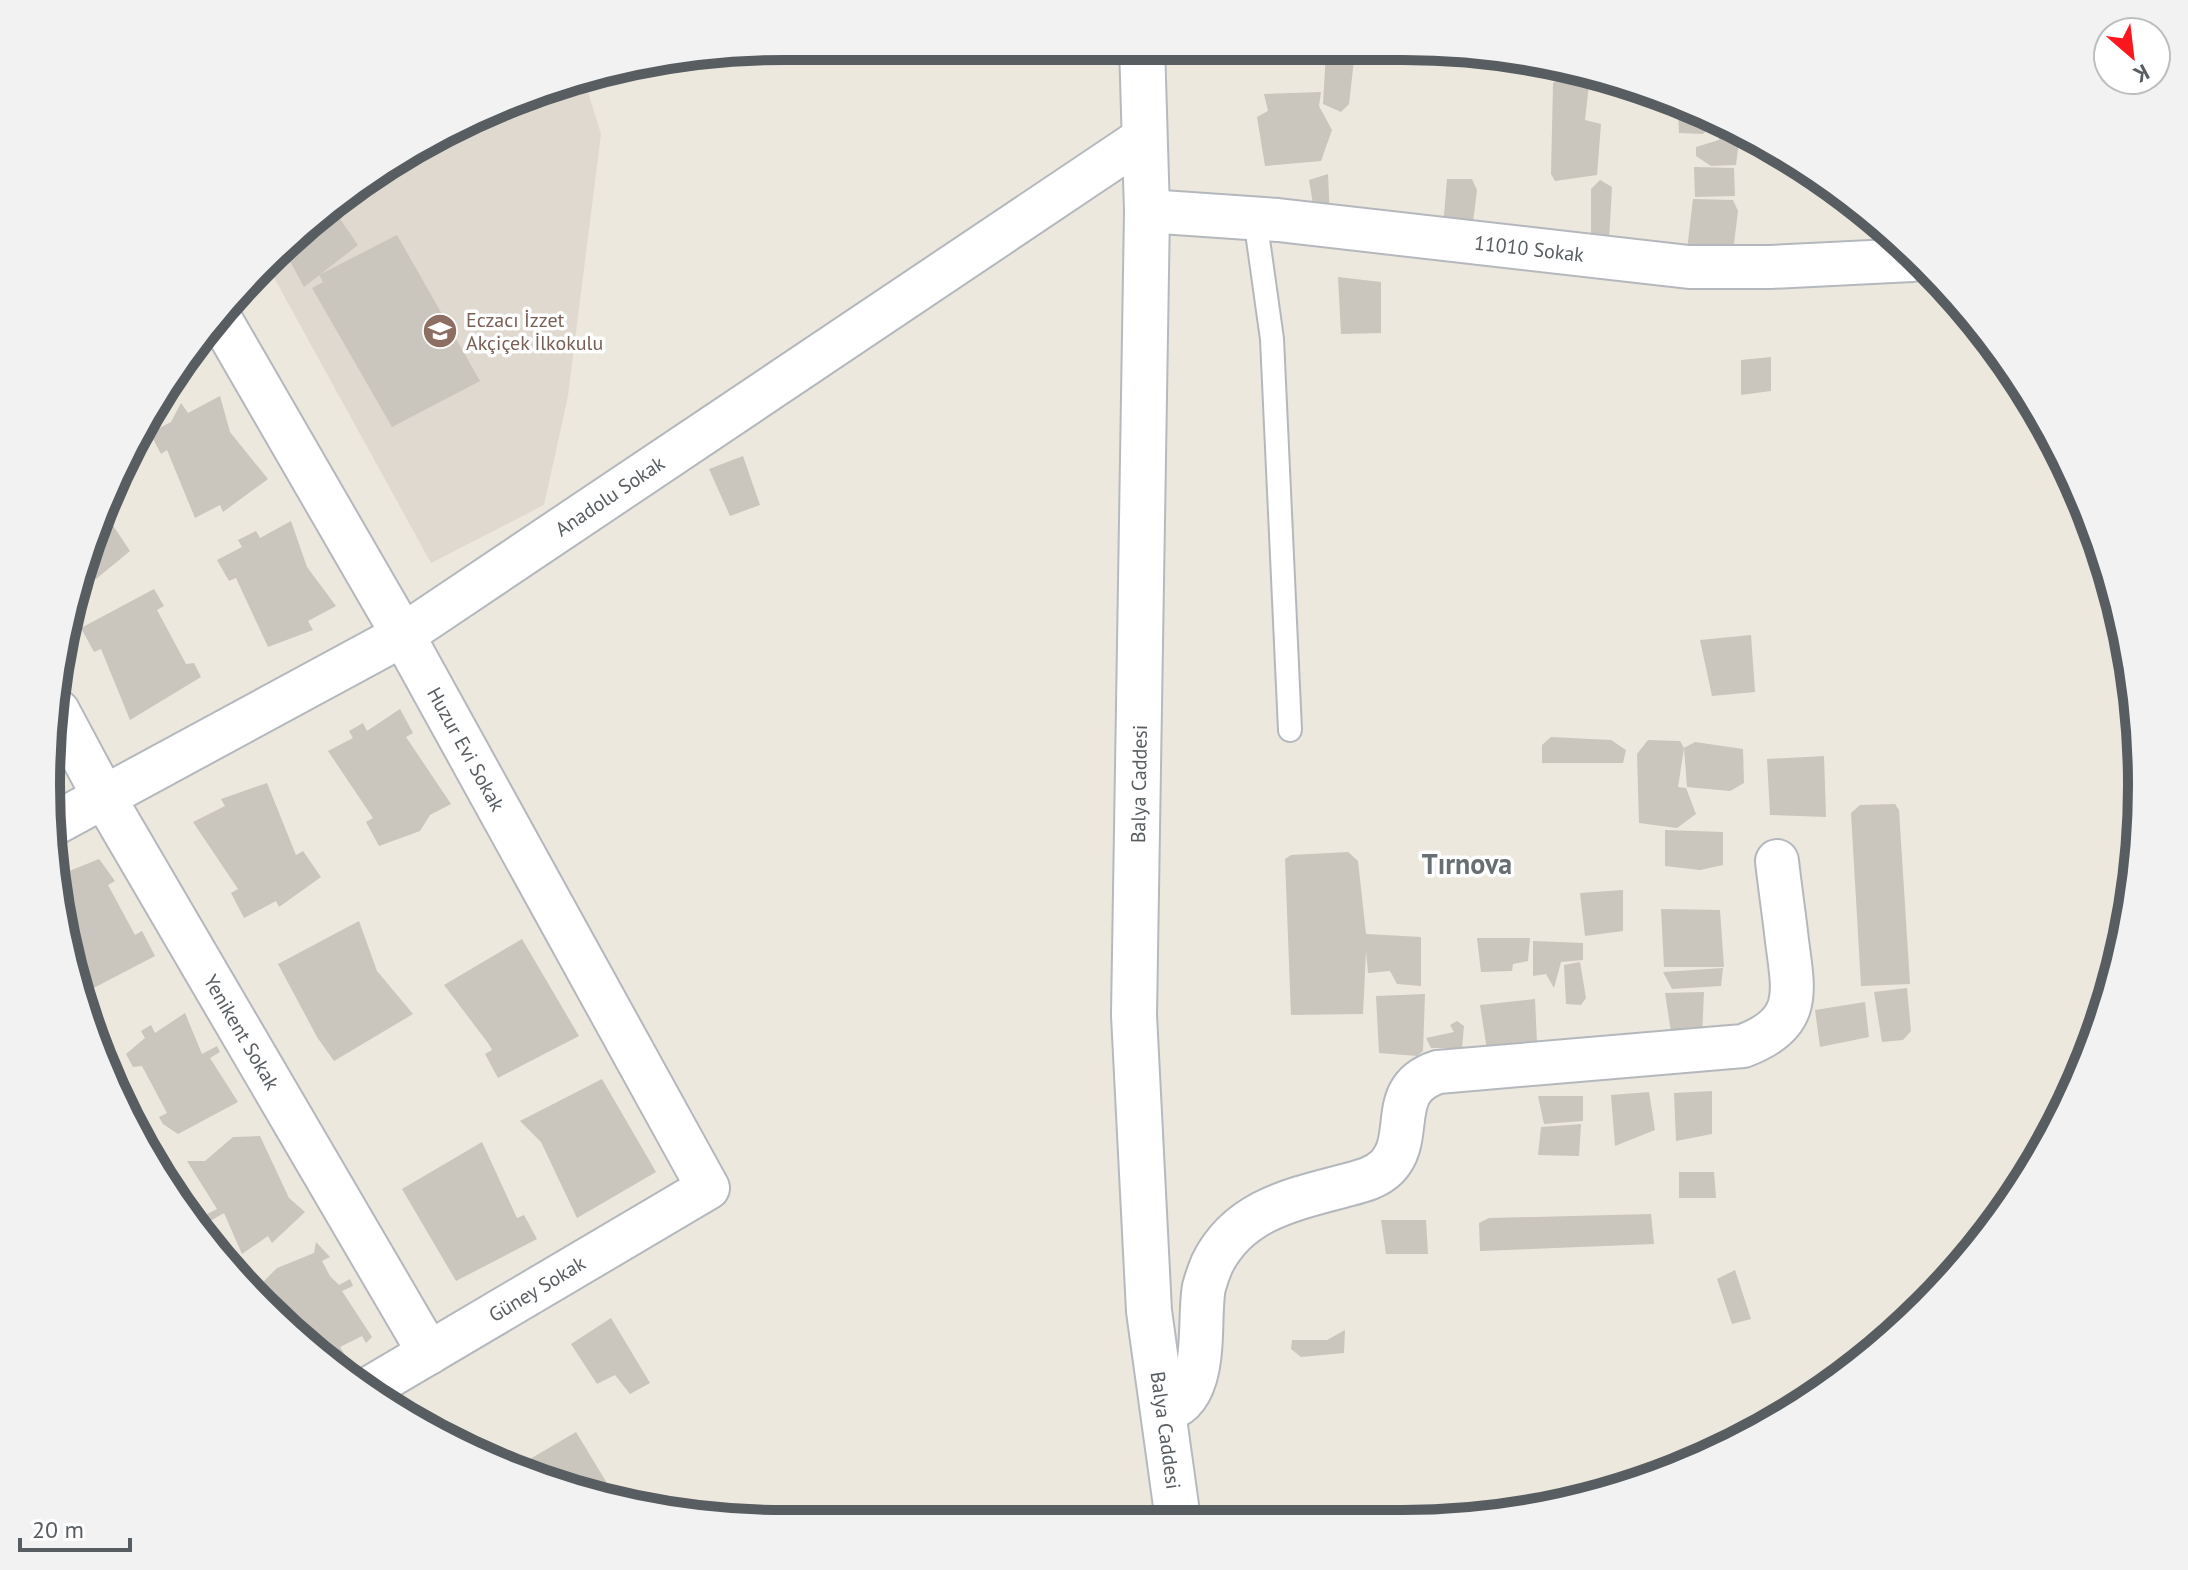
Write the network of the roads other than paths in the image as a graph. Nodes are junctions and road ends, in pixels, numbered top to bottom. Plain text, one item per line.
1 (1142, 60) edge
2 (1145, 137) junction
3 (1147, 211) junction
4 (1255, 218) junction
5 (1903, 260) edge
6 (224, 326) edge
7 (403, 635) junction
8 (63, 721) edge
9 (1290, 730) dead end
10 (104, 797) junction
11 (61, 820) edge
12 (1777, 861) dead end
13 (708, 1188) joint
14 (429, 1353) junction
15 (376, 1384) edge
16 (1163, 1411) junction
17 (1177, 1510) edge

1 - 2 main road, Balya Caddesi
2 - 3 main road, Balya Caddesi
2 - 7 street, Anadolu Sokak
3 - 4 street, 11010 Sokak
3 - 16 main road, Balya Caddesi
4 - 5 street, 11010 Sokak
4 - 9 lane
6 - 7 street, Huzur Evi Sokak
7 - 10 street, Anadolu Sokak
7 - 13 street, Huzur Evi Sokak
8 - 10 street, Yenikent Sokak
10 - 11 street, Anadolu Sokak
10 - 14 street, Yenikent Sokak
12 - 16 street
13 - 14 street, Güney Sokak
14 - 15 street, Güney Sokak
16 - 17 main road, Balya Caddesi

